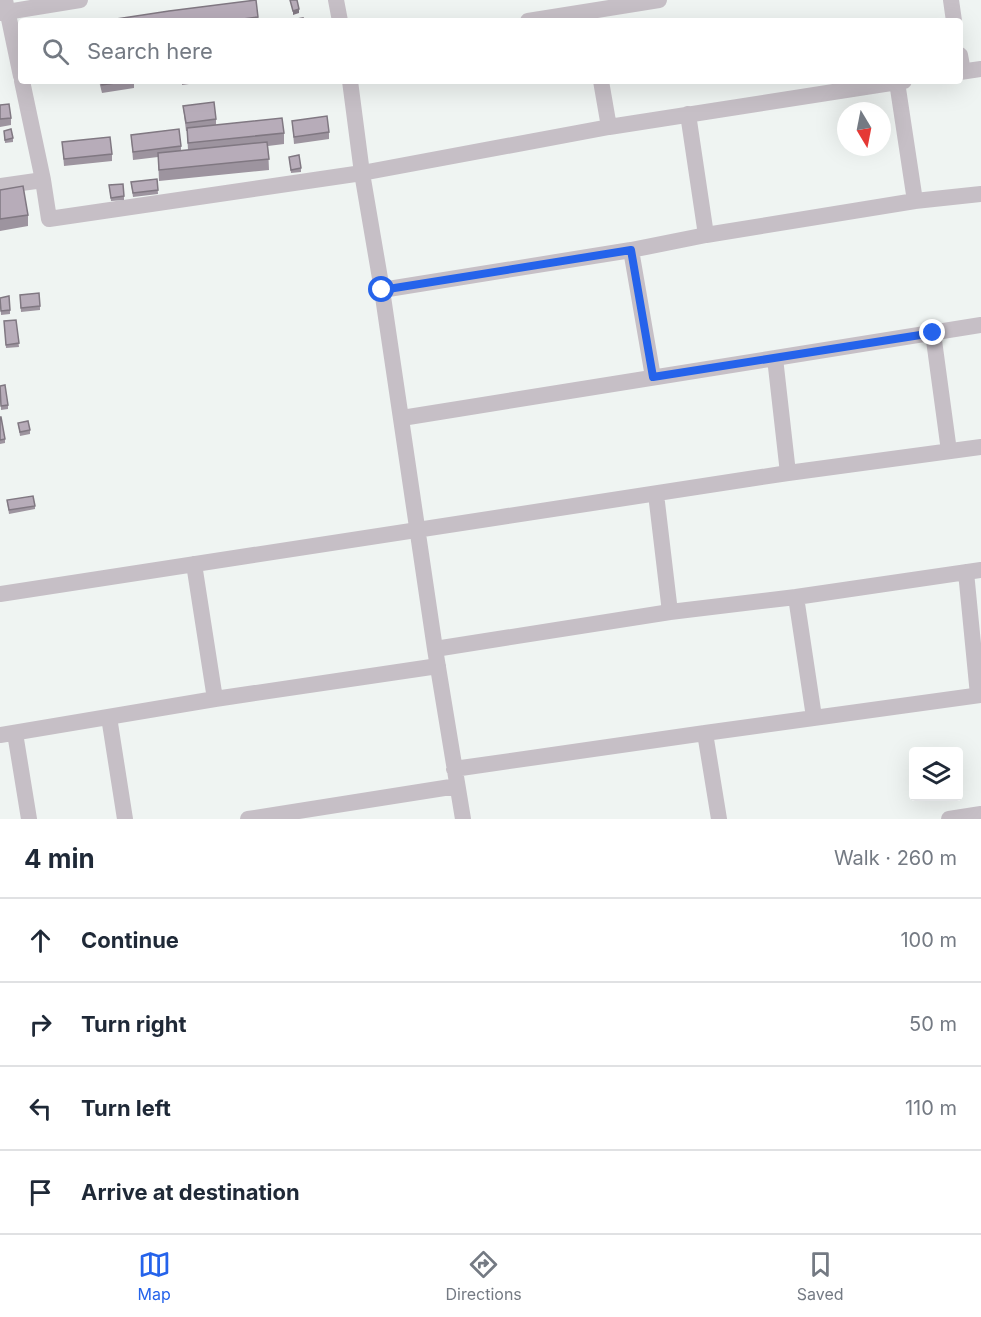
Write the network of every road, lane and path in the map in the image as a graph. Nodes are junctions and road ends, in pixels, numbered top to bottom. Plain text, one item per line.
1 (80, 0) edge
2 (336, 0) edge
3 (659, 0) edge
4 (951, 0) edge
5 (572, 7) edge
6 (4, 8) edge
7 (591, 16) edge
8 (339, 18) edge
9 (537, 18) edge
10 (954, 18) edge
11 (18, 64) edge
12 (963, 66) edge
13 (981, 69) edge
14 (23, 84) edge
15 (350, 84) edge
16 (602, 84) edge
17 (887, 84) edge
18 (900, 84) edge
19 (688, 114) junction
20 (609, 127) junction
21 (362, 173) junction
22 (43, 180) junction
23 (0, 186) edge
24 (981, 194) edge
25 (915, 201) junction
26 (706, 236) junction
27 (631, 250) junction
28 (382, 290) junction
29 (981, 326) edge
30 (933, 333) junction
31 (775, 358) junction
32 (653, 377) junction
33 (402, 418) junction
34 (981, 447) edge
35 (949, 451) junction
36 (788, 473) junction
37 (656, 495) junction
38 (417, 531) junction
39 (194, 564) junction
40 (974, 571) edge
41 (0, 594) edge
42 (796, 597) junction
43 (670, 612) junction
44 (437, 658) junction
45 (980, 695) edge
46 (215, 699) junction
47 (109, 717) junction
48 (814, 717) junction
49 (705, 732) junction
50 (7, 734) edge
51 (456, 778) junction
52 (981, 814) edge
53 (29, 819) edge
54 (125, 819) edge
55 (248, 819) edge
56 (463, 819) edge
57 (719, 819) edge
58 (949, 819) edge

1 - 6 street
2 - 8 street
3 - 7 street
4 - 10 street
5 - 7 street
5 - 9 street
6 - 11 street
12 - 13 street
14 - 22 street
15 - 21 street
16 - 20 street
17 - 19 street
18 - 25 street
19 - 20 street
19 - 26 street
20 - 21 street
21 - 22 street
21 - 28 street
22 - 23 street
24 - 25 street
25 - 26 street
26 - 27 street
27 - 28 street
27 - 32 street
28 - 33 street
29 - 30 street
30 - 31 street
30 - 35 street
31 - 32 street
31 - 36 street
32 - 33 street
33 - 38 street
34 - 35 street
35 - 36 street
36 - 37 street
37 - 38 street
37 - 43 street
38 - 39 street
38 - 44 street
39 - 41 street
39 - 46 street
40 - 42 street
40 - 45 street
42 - 43 street
42 - 48 street
43 - 44 street
44 - 46 street
44 - 51 street
45 - 48 street
46 - 47 street
47 - 50 street
47 - 54 street
48 - 49 street
49 - 51 street
49 - 57 street
50 - 53 street
51 - 55 street
51 - 56 street
52 - 58 street

